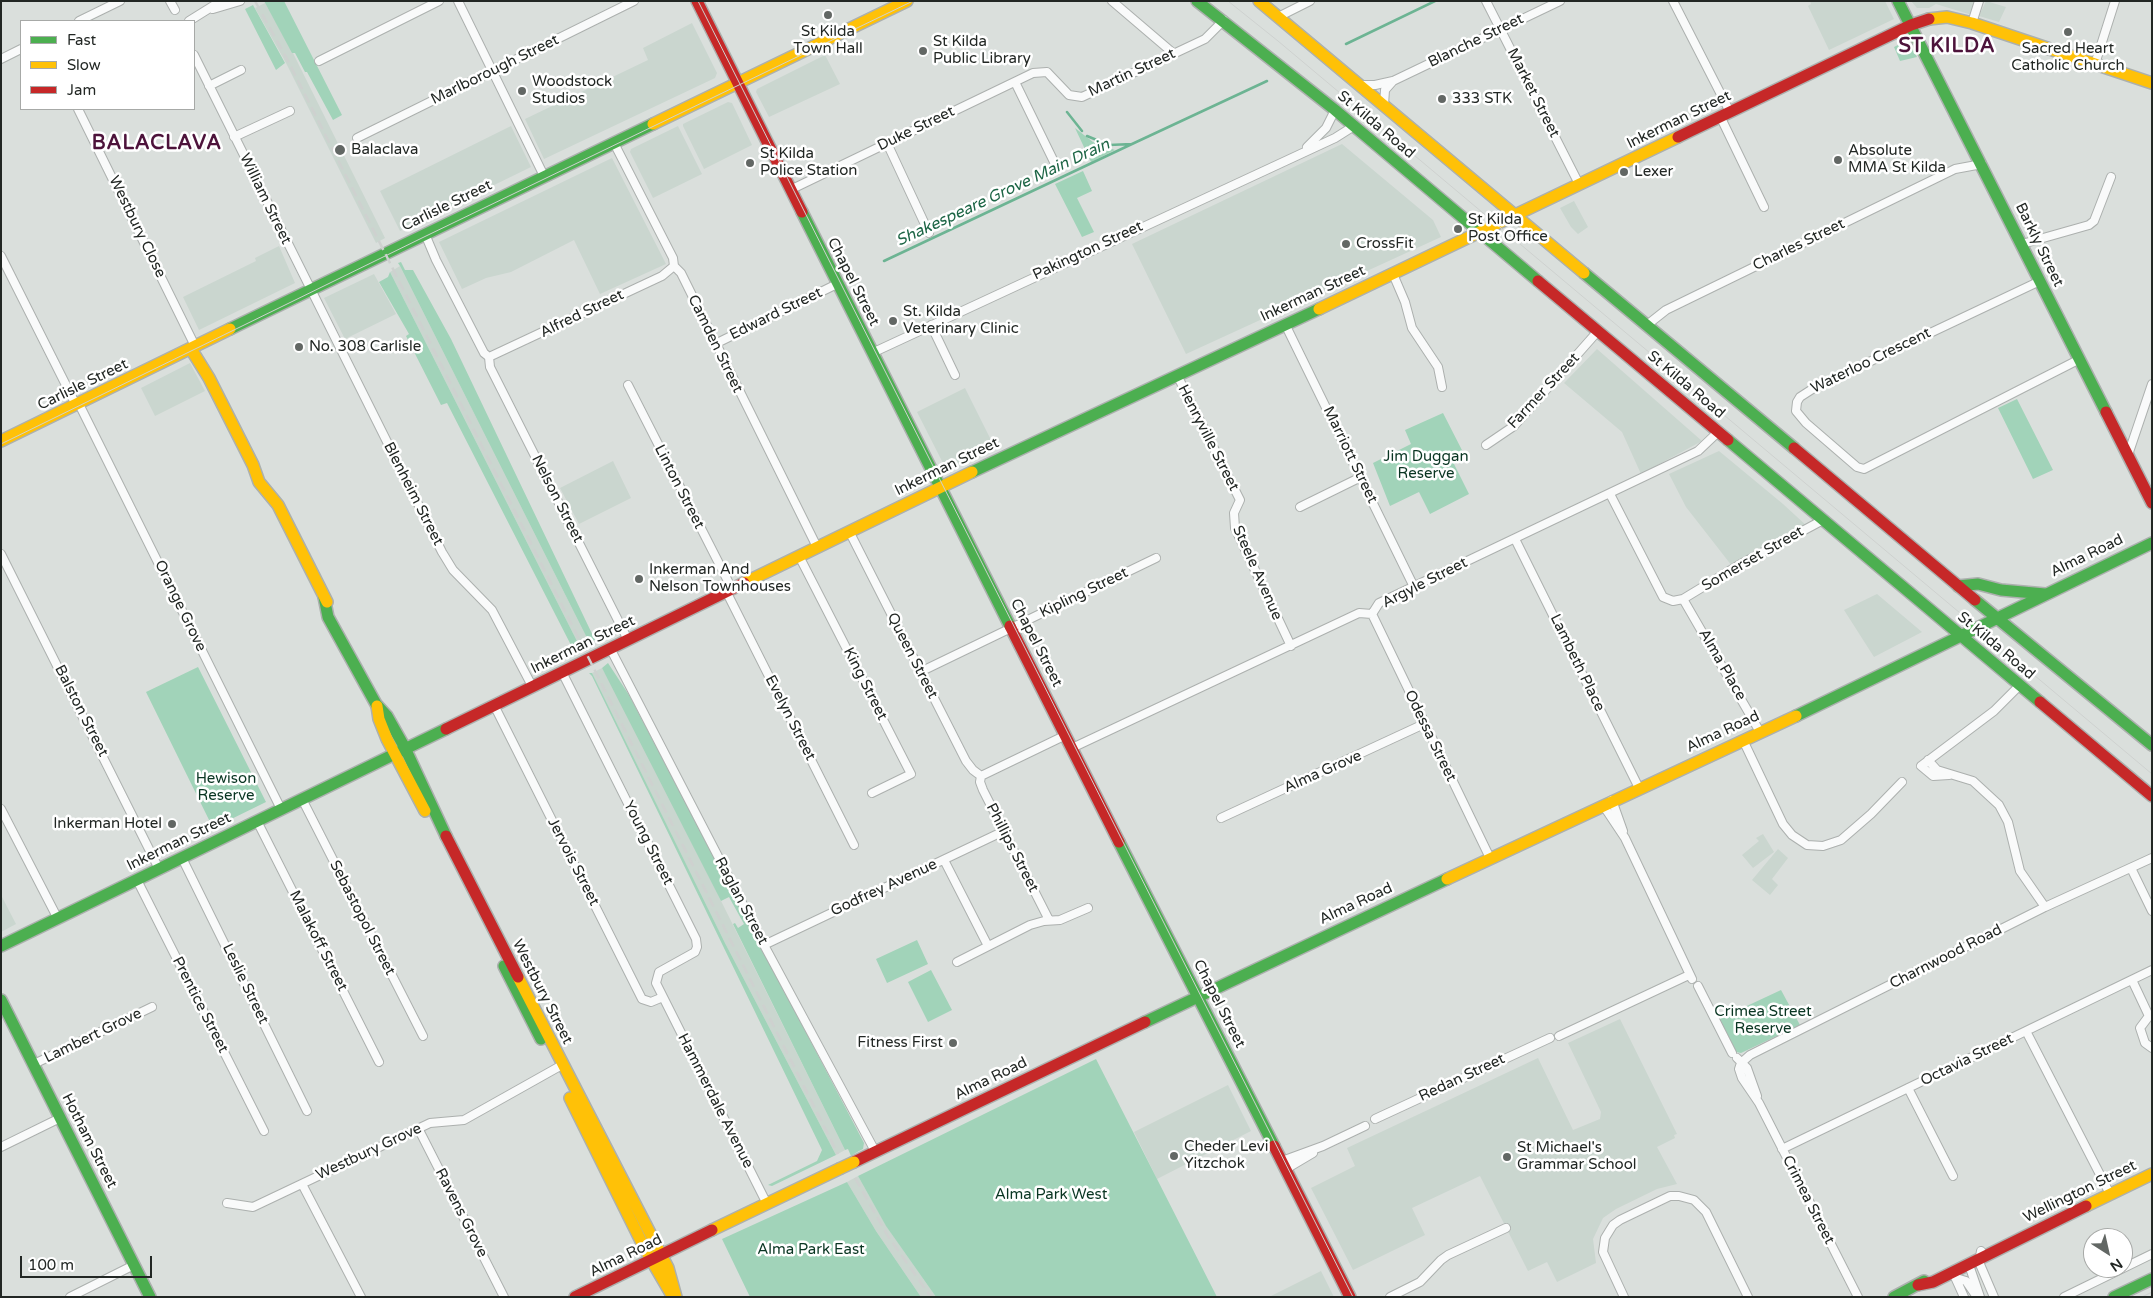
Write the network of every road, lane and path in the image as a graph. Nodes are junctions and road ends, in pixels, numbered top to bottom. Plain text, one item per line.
1 (120, 1) edge
2 (170, 1) edge
3 (222, 1) edge
4 (240, 1) edge
5 (439, 1) edge
6 (458, 1) edge
7 (634, 1) edge
8 (696, 1) edge
9 (907, 1) edge
10 (1112, 1) edge
11 (1197, 1) edge
12 (1259, 1) edge
13 (1310, 1) edge
14 (1486, 1) edge
15 (1560, 1) edge
16 (1673, 1) edge
17 (1898, 1) edge
18 (1979, 1) edge
19 (2115, 1) edge
20 (175, 10) dead end
21 (207, 11) junction
22 (1278, 17) junction
23 (81, 20) edge
24 (191, 20) edge
25 (1224, 20) junction
26 (1972, 23) junction
27 (1911, 25) junction
28 (1500, 29) junction
29 (20, 50) edge
30 (1173, 54) junction
31 (195, 57) edge
32 (1, 59) edge
33 (319, 61) dead end
34 (2095, 64) junction
35 (241, 70) dead end
36 (492, 71) junction
37 (1393, 81) junction
38 (1015, 82) junction
39 (736, 83) junction
40 (2152, 83) edge
41 (1360, 85) junction
42 (209, 86) junction
43 (1384, 105) junction
44 (78, 110) edge
45 (290, 110) dead end
46 (1335, 110) junction
47 (1725, 114) junction
48 (1354, 126) junction
49 (234, 137) junction
50 (357, 138) dead end
51 (614, 143) junction
52 (887, 143) junction
53 (1304, 150) junction
54 (1976, 151) junction
55 (1982, 164) junction
56 (1058, 168) dead end
57 (1955, 169) junction
58 (544, 176) junction
59 (2111, 177) dead end
60 (1579, 184) junction
61 (790, 190) junction
62 (1764, 207) dead end
63 (1515, 215) junction
64 (1480, 232) junction
65 (929, 233) dead end
66 (425, 234) junction
67 (2022, 244) junction
68 (1, 256) edge
69 (674, 266) junction
70 (1393, 274) junction
71 (2040, 281) junction
72 (837, 284) junction
73 (310, 290) junction
74 (1285, 324) junction
75 (931, 325) junction
76 (1647, 325) junction
77 (1598, 332) junction
78 (715, 344) junction
79 (195, 347) junction
80 (872, 353) junction
81 (488, 357) junction
82 (2080, 359) junction
83 (956, 375) dead end
84 (1176, 375) junction
85 (2152, 384) edge
86 (628, 385) dead end
87 (1442, 388) dead end
88 (77, 404) junction
89 (1718, 432) junction
90 (1, 442) edge
91 (1486, 445) dead end
92 (2128, 456) junction
93 (1361, 477) junction
94 (940, 487) junction
95 (1610, 494) junction
96 (1240, 500) joint
97 (2152, 503) edge
98 (1300, 507) dead end
99 (1823, 520) junction
100 (849, 531) junction
101 (1515, 539) junction
102 (2152, 543) edge
103 (817, 547) junction
104 (1, 554) edge
105 (799, 556) junction
106 (1156, 558) dead end
107 (1958, 586) junction
108 (1414, 587) junction
109 (729, 590) junction
110 (2045, 594) junction
111 (1684, 599) junction
112 (1372, 614) junction
113 (1996, 618) junction
114 (1011, 627) junction
115 (1960, 635) junction
116 (628, 640) junction
117 (1291, 646) junction
118 (610, 648) junction
119 (562, 672) junction
120 (920, 672) junction
121 (532, 686) junction
122 (2019, 686) junction
123 (494, 705) junction
124 (1424, 724) junction
125 (1760, 732) junction
126 (1066, 735) junction
127 (1743, 740) junction
128 (2152, 745) edge
129 (1072, 748) junction
130 (400, 751) junction
131 (1928, 760) junction
132 (1956, 775) junction
133 (981, 776) junction
134 (1902, 782) dead end
135 (1639, 788) junction
136 (872, 793) dead end
137 (2152, 796) edge
138 (302, 799) junction
139 (1607, 803) junction
140 (1, 809) edge
141 (281, 809) junction
142 (1221, 818) dead end
143 (257, 821) junction
144 (1004, 831) junction
145 (854, 845) dead end
146 (182, 858) junction
147 (1490, 858) junction
148 (2152, 858) edge
149 (944, 860) junction
150 (2131, 868) junction
151 (159, 869) junction
152 (137, 880) junction
153 (1088, 908) dead end
154 (2045, 908) junction
155 (2152, 911) edge
156 (58, 919) junction
157 (1049, 920) junction
158 (764, 945) junction
159 (1, 946) edge
160 (988, 946) junction
161 (956, 962) dead end
162 (2152, 970) edge
163 (2132, 980) junction
164 (1698, 986) dead end
165 (1198, 996) junction
166 (663, 997) junction
167 (1, 1000) edge
168 (152, 1007) dead end
169 (2150, 1019) edge
170 (2026, 1031) junction
171 (423, 1036) dead end
172 (1559, 1036) dead end
173 (1550, 1038) dead end
174 (2152, 1048) edge
175 (1737, 1057) junction
176 (379, 1062) dead end
177 (34, 1064) junction
178 (559, 1067) junction
179 (1908, 1088) junction
180 (308, 1111) dead end
181 (60, 1118) junction
182 (1374, 1119) dead end
183 (1365, 1126) dead end
184 (418, 1128) junction
185 (264, 1131) dead end
186 (1, 1147) edge
187 (1782, 1149) junction
188 (875, 1151) junction
189 (1284, 1165) junction
190 (2152, 1174) edge
191 (1953, 1176) dead end
192 (302, 1184) junction
193 (2110, 1194) junction
194 (227, 1203) dead end
195 (768, 1204) junction
196 (1506, 1228) dead end
197 (2152, 1254) edge
198 (656, 1258) junction
199 (1976, 1259) junction
200 (134, 1265) junction
201 (1954, 1275) junction
202 (2152, 1279) edge
203 (1918, 1285) junction
204 (70, 1297) edge
205 (150, 1297) edge
206 (362, 1297) edge
207 (504, 1297) edge
208 (575, 1297) edge
209 (674, 1297) edge
210 (1350, 1297) edge
211 (1390, 1297) edge
212 (1624, 1297) edge
213 (1748, 1297) edge
214 (1858, 1297) edge
215 (1894, 1297) edge
216 (1964, 1297) edge
217 (1978, 1297) edge
218 (1994, 1297) edge
219 (2064, 1297) edge
220 (2114, 1297) edge

1 - 23 street
2 - 20 street
3 - 21 street
4 - 21 street
5 - 33 street
6 - 36 street
7 - 36 street, Marlborough Street
8 - 39 main road, Chapel Street
9 - 39 main road, Carlisle Street
10 - 30 street
11 - 25 main road, St Kilda Road
12 - 22 main road, St Kilda Road
13 - 22 street
14 - 28 street, Market Street
15 - 28 street, Blanche Street
16 - 47 street
17 - 27 main road, Barkly Street
18 - 26 street
19 - 34 street
21 - 24 street
22 - 41 main road, St Kilda Road
25 - 30 street, Martin Street
25 - 46 main road, St Kilda Road
26 - 27 main road, Inkerman Street
26 - 34 main road, Inkerman Street
27 - 47 main road, Inkerman Street
27 - 54 main road, Barkly Street
28 - 37 street, Blanche Street
28 - 60 street, Market Street
29 - 32 street
30 - 38 street, Martin Street
31 - 42 street, William Street
34 - 40 main road, Inkerman Street
35 - 42 street
36 - 50 street, Marlborough Street
36 - 58 street
37 - 41 street, Blanche Street
37 - 43 street
38 - 52 street, Duke Street
38 - 56 street
39 - 51 main road, Carlisle Street
39 - 61 main road, Chapel Street
41 - 43 main road, St Kilda Road
42 - 49 street, William Street
43 - 63 main road, St Kilda Road
44 - 79 street, Westbury Close
45 - 49 street
46 - 48 main road, St Kilda Road
46 - 53 street, Pakington Street
47 - 60 main road, Inkerman Street
47 - 62 street
48 - 53 street, Pakington Street
48 - 64 main road, St Kilda Road
49 - 73 street, William Street
51 - 58 main road, Carlisle Street
51 - 69 street, Camden Street
52 - 61 street, Duke Street
52 - 65 street
53 - 75 street, Pakington Street
54 - 55 main road, Barkly Street
54 - 57 street, Charles Street
55 - 57 street, Charles Street
55 - 67 main road, Barkly Street
57 - 76 street, Charles Street
58 - 66 main road, Carlisle Street
59 - 67 street
60 - 63 main road, Inkerman Street
61 - 72 main road, Chapel Street
63 - 64 main road, Inkerman Street
63 - 76 main road, St Kilda Road
64 - 70 main road, Inkerman Street
64 - 77 main road, St Kilda Road
66 - 73 main road, Carlisle Street
66 - 81 street, Nelson Street
67 - 71 main road, Barkly Street
68 - 88 street, Orange Grove
69 - 78 street, Camden Street
69 - 81 street, Alfred Street
70 - 74 main road, Inkerman Street
70 - 87 street
71 - 82 main road, Barkly Street
71 - 82 street, Waterloo Crescent
72 - 78 street, Edward Street
72 - 80 main road, Chapel Street
73 - 79 main road, Carlisle Street
73 - 121 street, Blenheim Street
74 - 84 main road, Inkerman Street
74 - 93 street, Marriott Street
75 - 80 street, Pakington Street
75 - 83 street
76 - 107 main road, St Kilda Road
77 - 89 main road, St Kilda Road
77 - 91 street, Farmer Street
78 - 103 street, Camden Street
79 - 88 main road, Carlisle Street
79 - 130 main road, Westbury Street
80 - 94 main road, Chapel Street
81 - 116 street, Nelson Street
82 - 92 main road, Barkly Street
84 - 94 main road, Inkerman Street
84 - 96 street, Henryville Street
85 - 92 street
86 - 109 street, Linton Street
88 - 90 main road, Carlisle Street
88 - 141 street, Orange Grove
89 - 95 street, Argyle Street
89 - 99 main road, St Kilda Road
92 - 97 main road, Barkly Street
93 - 98 street
93 - 108 street, Marriott Street
94 - 100 main road, Inkerman Street
94 - 114 main road, Chapel Street
95 - 101 street, Argyle Street
95 - 111 street
96 - 117 street, Steele Avenue
99 - 111 street, Somerset Street
99 - 115 main road, St Kilda Road
100 - 103 main road, Inkerman Street
100 - 120 street, Queen Street
101 - 108 street, Argyle Street
101 - 135 street, Lambeth Place
102 - 110 main road, Alma Road
103 - 105 main road, Inkerman Street
104 - 151 street, Balston Street
105 - 109 main road, Inkerman Street
105 - 136 street, King Street
106 - 114 street, Kipling Street
107 - 110 main road
107 - 113 main road, St Kilda Road
108 - 112 street, Argyle Street
109 - 116 main road, Inkerman Street
109 - 145 street, Evelyn Street
110 - 113 main road, Alma Road
111 - 125 street, Alma Place
112 - 117 street, Argyle Street
112 - 124 street, Odessa Street
113 - 115 main road, Alma Road
113 - 128 main road, St Kilda Road
114 - 120 street, Kipling Street
114 - 126 main road, Chapel Street
115 - 122 main road, St Kilda Road
115 - 125 main road, Alma Road
116 - 118 main road, Inkerman Street
117 - 129 street, Argyle Street
118 - 119 main road, Inkerman Street
118 - 158 street, Raglan Street
119 - 121 main road, Inkerman Street
119 - 166 street, Young Street
120 - 133 street, Queen Street
121 - 123 main road, Inkerman Street
122 - 131 street
122 - 137 main road, St Kilda Road
123 - 130 main road, Inkerman Street
123 - 166 street, Jervois Street
124 - 142 street, Alma Grove
124 - 147 street, Odessa Street
125 - 127 main road, Alma Road
126 - 129 main road, Chapel Street
126 - 133 street
127 - 134 street
127 - 135 main road, Alma Road
129 - 165 main road, Chapel Street
130 - 138 main road, Inkerman Street
130 - 178 main road, Westbury Street
131 - 132 street
131 - 132 street
132 - 154 street
133 - 144 street, Phillips Street
135 - 139 main road, Alma Road
138 - 141 main road, Inkerman Street
138 - 171 street, Sebastopol Street
139 - 147 main road, Alma Road
139 - 172 street
140 - 156 street
141 - 143 main road, Inkerman Street
143 - 146 main road, Inkerman Street
143 - 176 street, Malakoff Street
144 - 149 street, Godfrey Avenue
144 - 157 street, Phillips Street
146 - 151 main road, Inkerman Street
146 - 180 street, Leslie Street
147 - 165 main road, Alma Road
148 - 150 street, Charnwood Road
149 - 158 street, Godfrey Avenue
149 - 160 street
150 - 154 street, Charnwood Road
150 - 155 street
151 - 152 main road, Inkerman Street
152 - 156 main road, Inkerman Street
152 - 185 street, Prentice Street
153 - 157 street
154 - 175 street, Charnwood Road
156 - 159 main road, Inkerman Street
157 - 160 street
158 - 188 street, Raglan Street
160 - 161 street
162 - 163 street, Octavia Street
163 - 169 street
163 - 170 street, Octavia Street
164 - 175 street, Crimea Street
165 - 188 main road, Alma Road
165 - 189 main road, Chapel Street
166 - 195 street, Hammerdale Avenue
167 - 177 main road, Hotham Street
168 - 177 street, Lambert Grove
169 - 174 street
170 - 179 street, Octavia Street
170 - 193 street
173 - 182 street, Redan Street
175 - 187 street, Crimea Street
177 - 181 main road, Hotham Street
178 - 184 street, Westbury Grove
178 - 198 main road, Westbury Street
179 - 187 street, Octavia Street
179 - 191 street
181 - 186 street
181 - 200 main road, Hotham Street
183 - 189 street
184 - 192 street, Westbury Grove
184 - 207 street, Ravens Grove
187 - 214 street, Crimea Street
188 - 195 main road, Alma Road, bridge
189 - 210 main road, Chapel Street
190 - 193 main road, Wellington Street
192 - 194 street, Westbury Grove
192 - 206 street
193 - 199 main road, Wellington Street
195 - 198 main road, Alma Road
196 - 211 street
197 - 219 street
198 - 208 main road, Alma Road
198 - 209 main road, Westbury Street
199 - 201 main road, Wellington Street
199 - 203 main road, Wellington Street
199 - 217 street
199 - 218 street
200 - 204 street
200 - 205 main road, Hotham Street
201 - 203 main road, Wellington Street
201 - 216 street
201 - 217 street
202 - 220 main road
203 - 215 main road, Wellington Street
212 - 213 street

